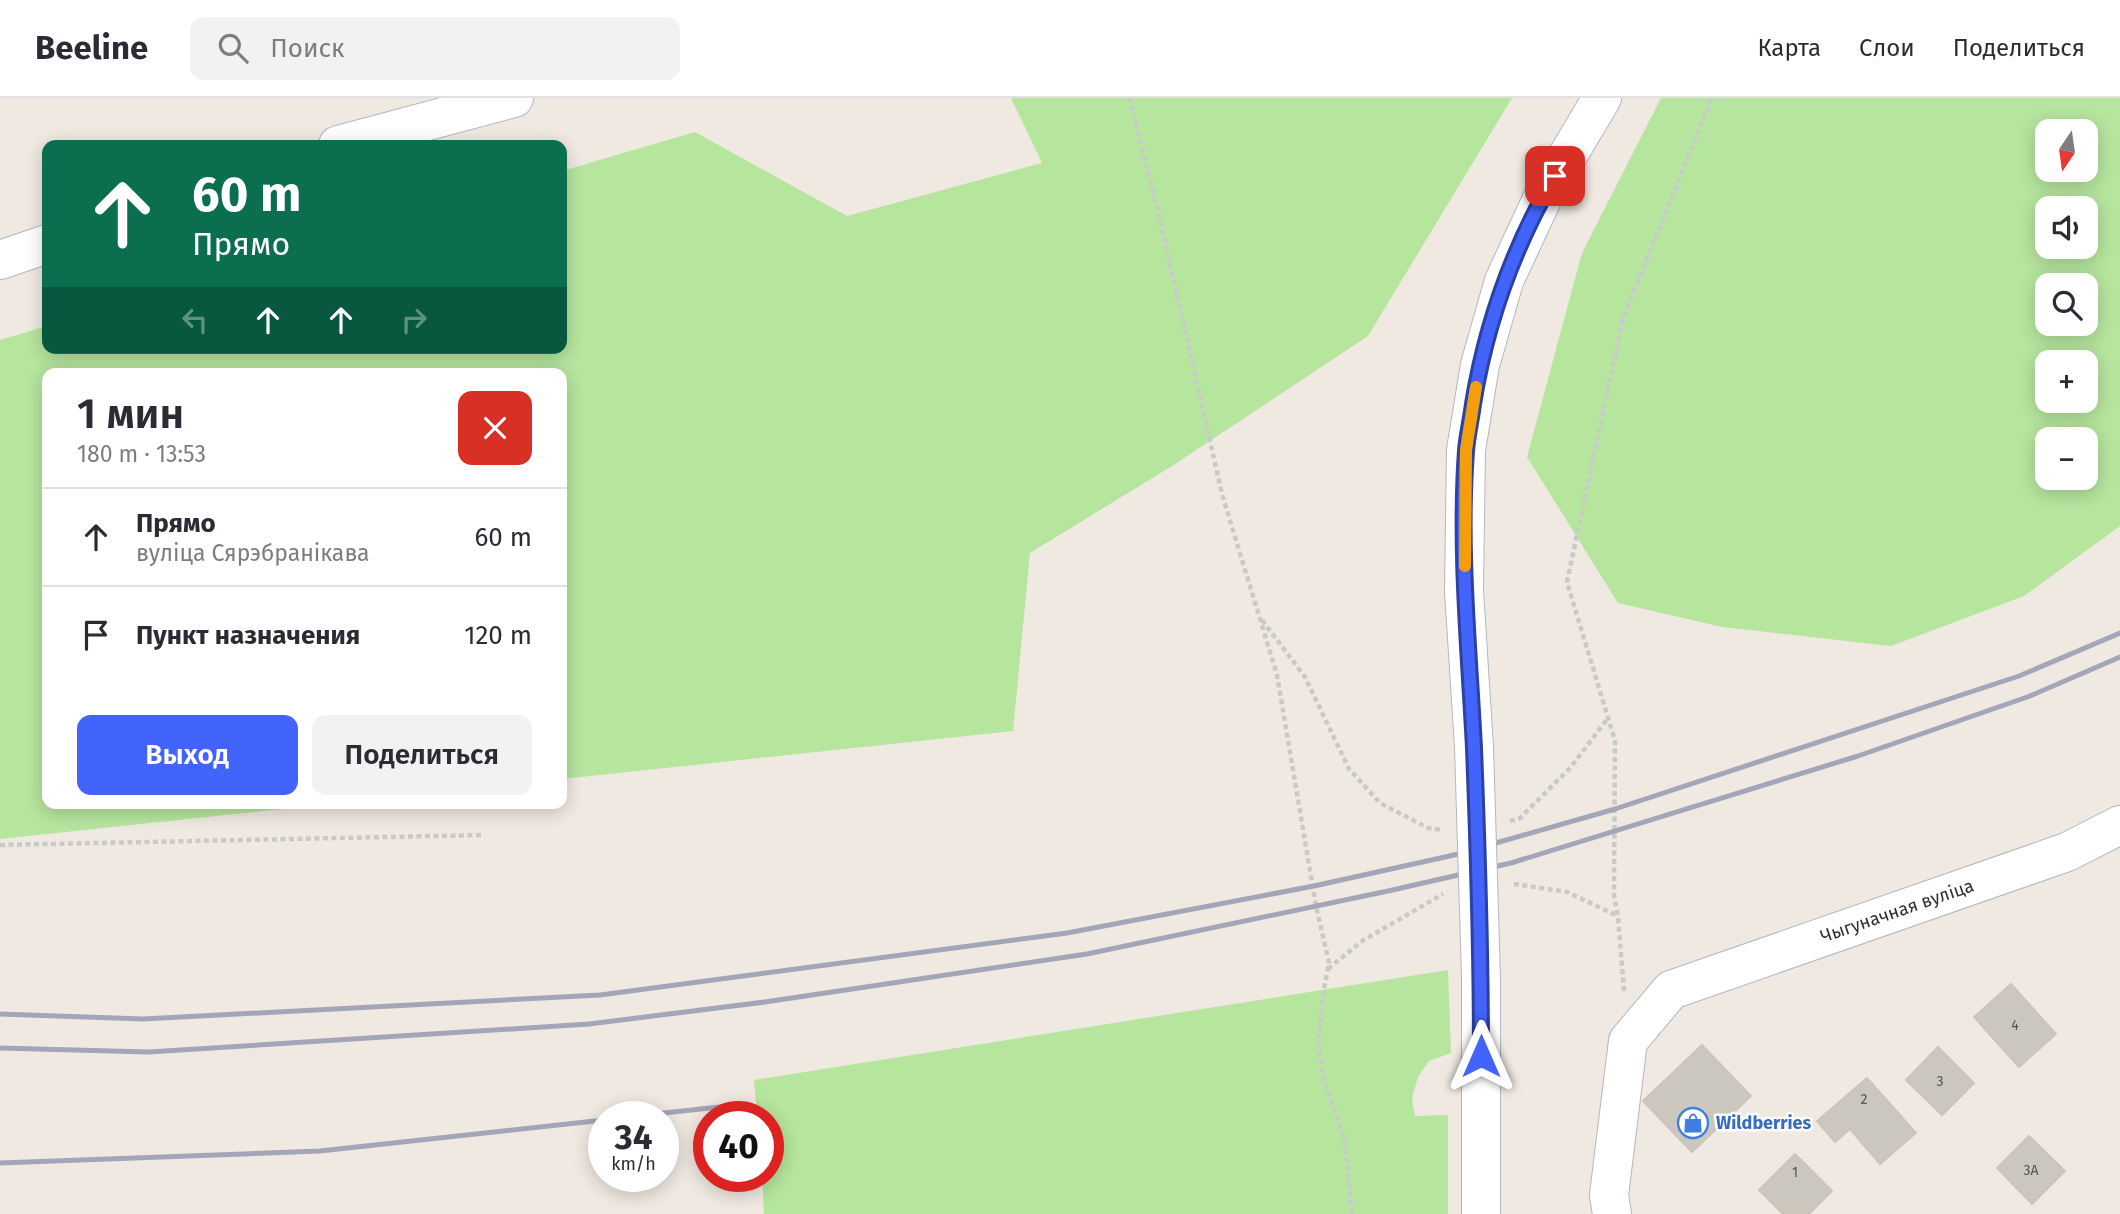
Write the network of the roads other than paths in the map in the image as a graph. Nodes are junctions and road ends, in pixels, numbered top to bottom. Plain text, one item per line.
1 (514, 98) edge
2 (1602, 98) edge
3 (357, 140) edge
4 (42, 246) edge
5 (0, 260) edge
6 (2120, 825) edge
7 (1481, 1214) edge
8 (1612, 1214) edge

1 - 3 street
2 - 7 street, bridge
4 - 5 street
6 - 8 street, Чыгуначная вуліца

